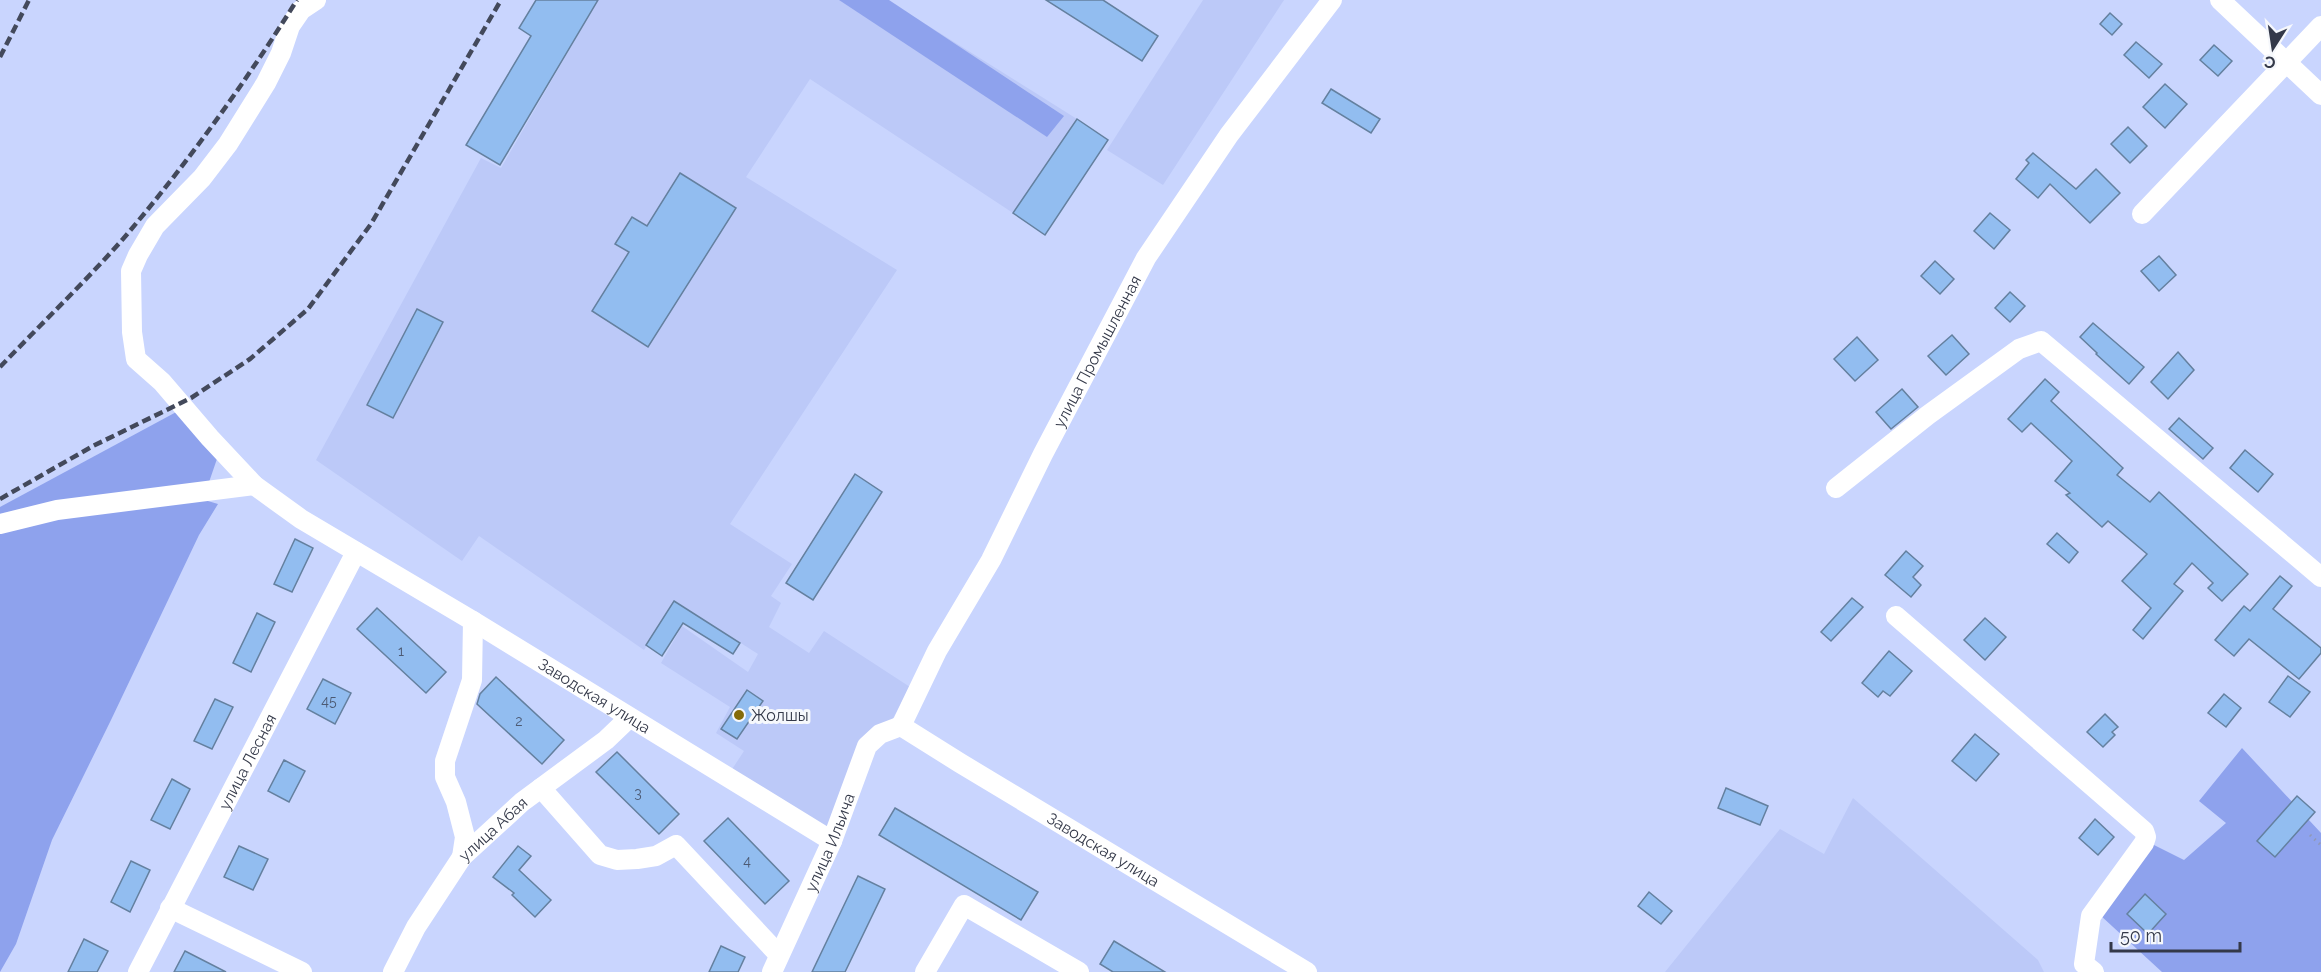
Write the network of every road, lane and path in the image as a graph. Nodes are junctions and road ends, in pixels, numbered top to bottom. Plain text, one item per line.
1 (316, 0) edge
2 (1332, 0) edge
3 (2220, 0) edge
4 (2321, 26) edge
5 (2287, 63) junction
6 (2321, 95) edge
7 (2142, 214) dead end
8 (254, 485) junction
9 (1836, 488) dead end
10 (0, 524) edge
11 (356, 552) junction
12 (2321, 577) edge
13 (1896, 616) dead end
14 (473, 621) junction
15 (629, 717) junction
16 (901, 726) junction
17 (541, 788) junction
18 (2310, 835) dead end
19 (832, 841) junction
20 (2321, 845) edge
21 (462, 857) junction
22 (170, 908) junction
23 (776, 963) edge
24 (138, 972) edge
25 (302, 972) edge
26 (393, 972) edge
27 (925, 972) edge
28 (1079, 972) edge
29 (1307, 972) edge
30 (2094, 972) edge

1 - 8 street, Заводская улица
2 - 16 street, улица Промышленная
3 - 5 street
4 - 5 street
5 - 6 street
5 - 7 street
8 - 10 street
8 - 11 street, Заводская улица
9 - 12 street
11 - 14 street, Заводская улица
11 - 22 street, улица Лесная
13 - 30 street
14 - 15 street, Заводская улица
14 - 21 street
15 - 17 street, улица Абая
15 - 19 street, Заводская улица
16 - 19 street, улица Ильича
16 - 29 street, Заводская улица
17 - 21 street, улица Абая
17 - 23 street
18 - 20 path
19 - 23 street, улица Ильича
21 - 26 street, улица Абая
22 - 24 street, улица Лесная
22 - 25 street
27 - 28 street

